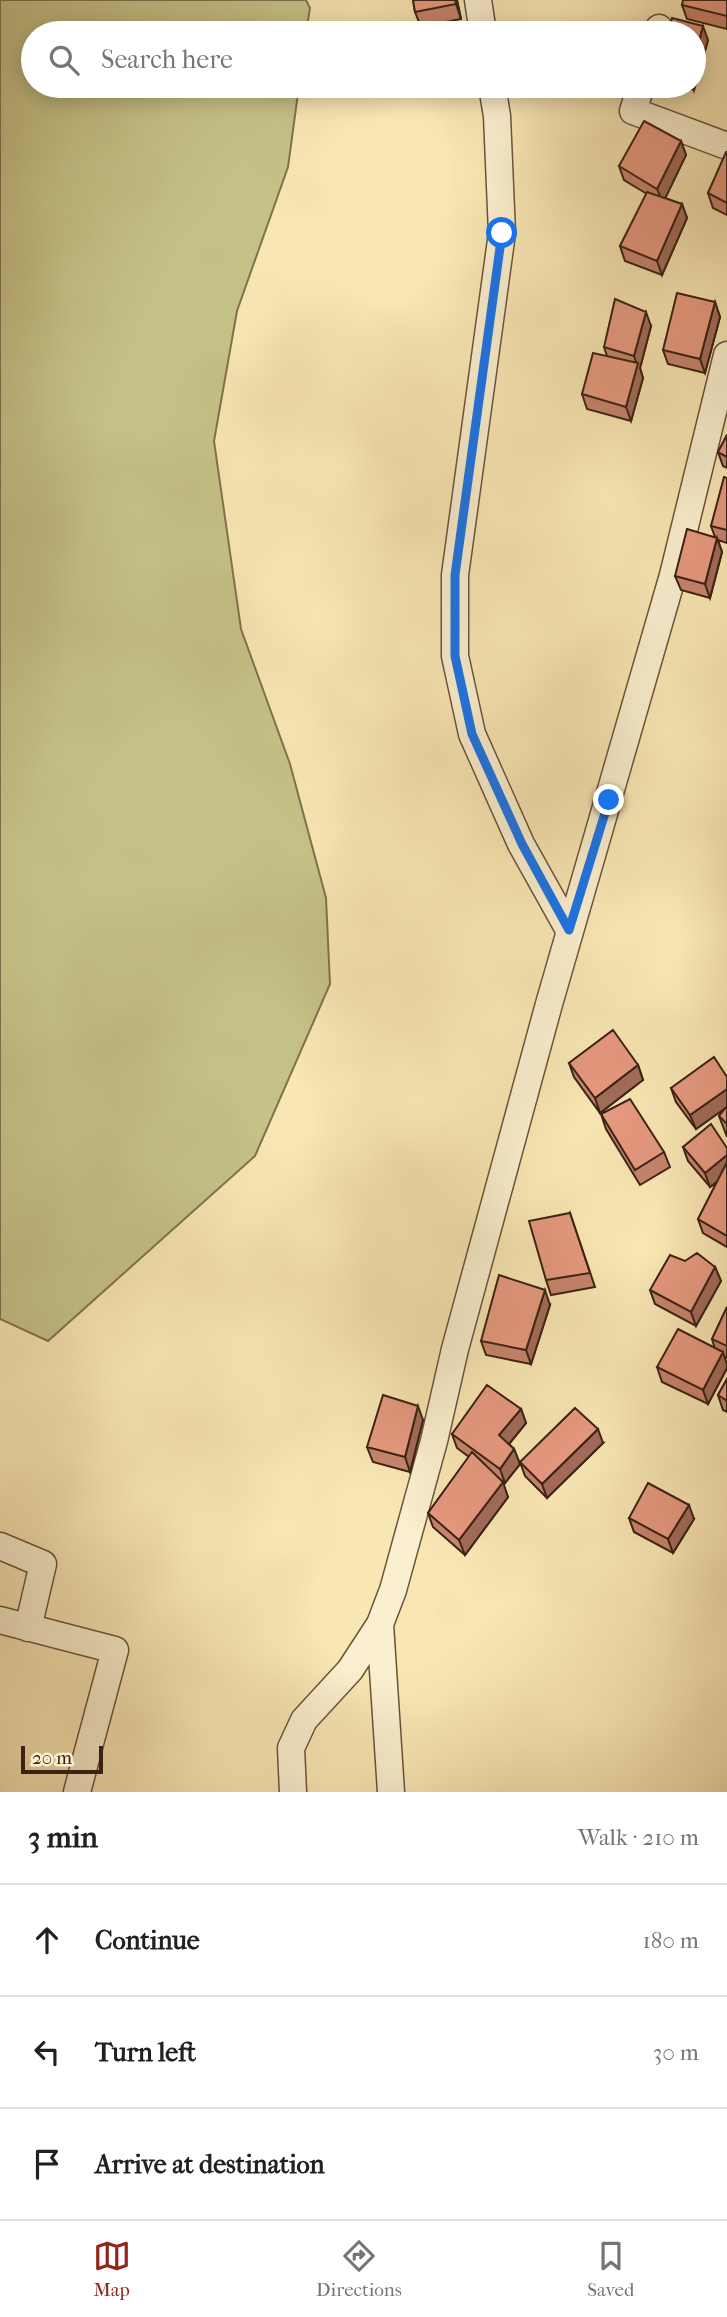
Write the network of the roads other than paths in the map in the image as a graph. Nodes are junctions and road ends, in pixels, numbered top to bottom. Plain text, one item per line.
1 (478, 0) edge
2 (481, 21) edge
3 (494, 98) edge
4 (637, 98) edge
5 (727, 146) edge
6 (727, 355) edge
7 (569, 930) junction
8 (0, 1546) edge
9 (0, 1620) edge
10 (380, 1625) junction
11 (28, 1628) junction
12 (77, 1792) edge
13 (293, 1792) edge
14 (391, 1792) edge

1 - 2 street
3 - 7 street
4 - 5 street
6 - 7 street
7 - 10 street
8 - 11 street
9 - 11 street
10 - 13 street
10 - 14 street
11 - 12 street

